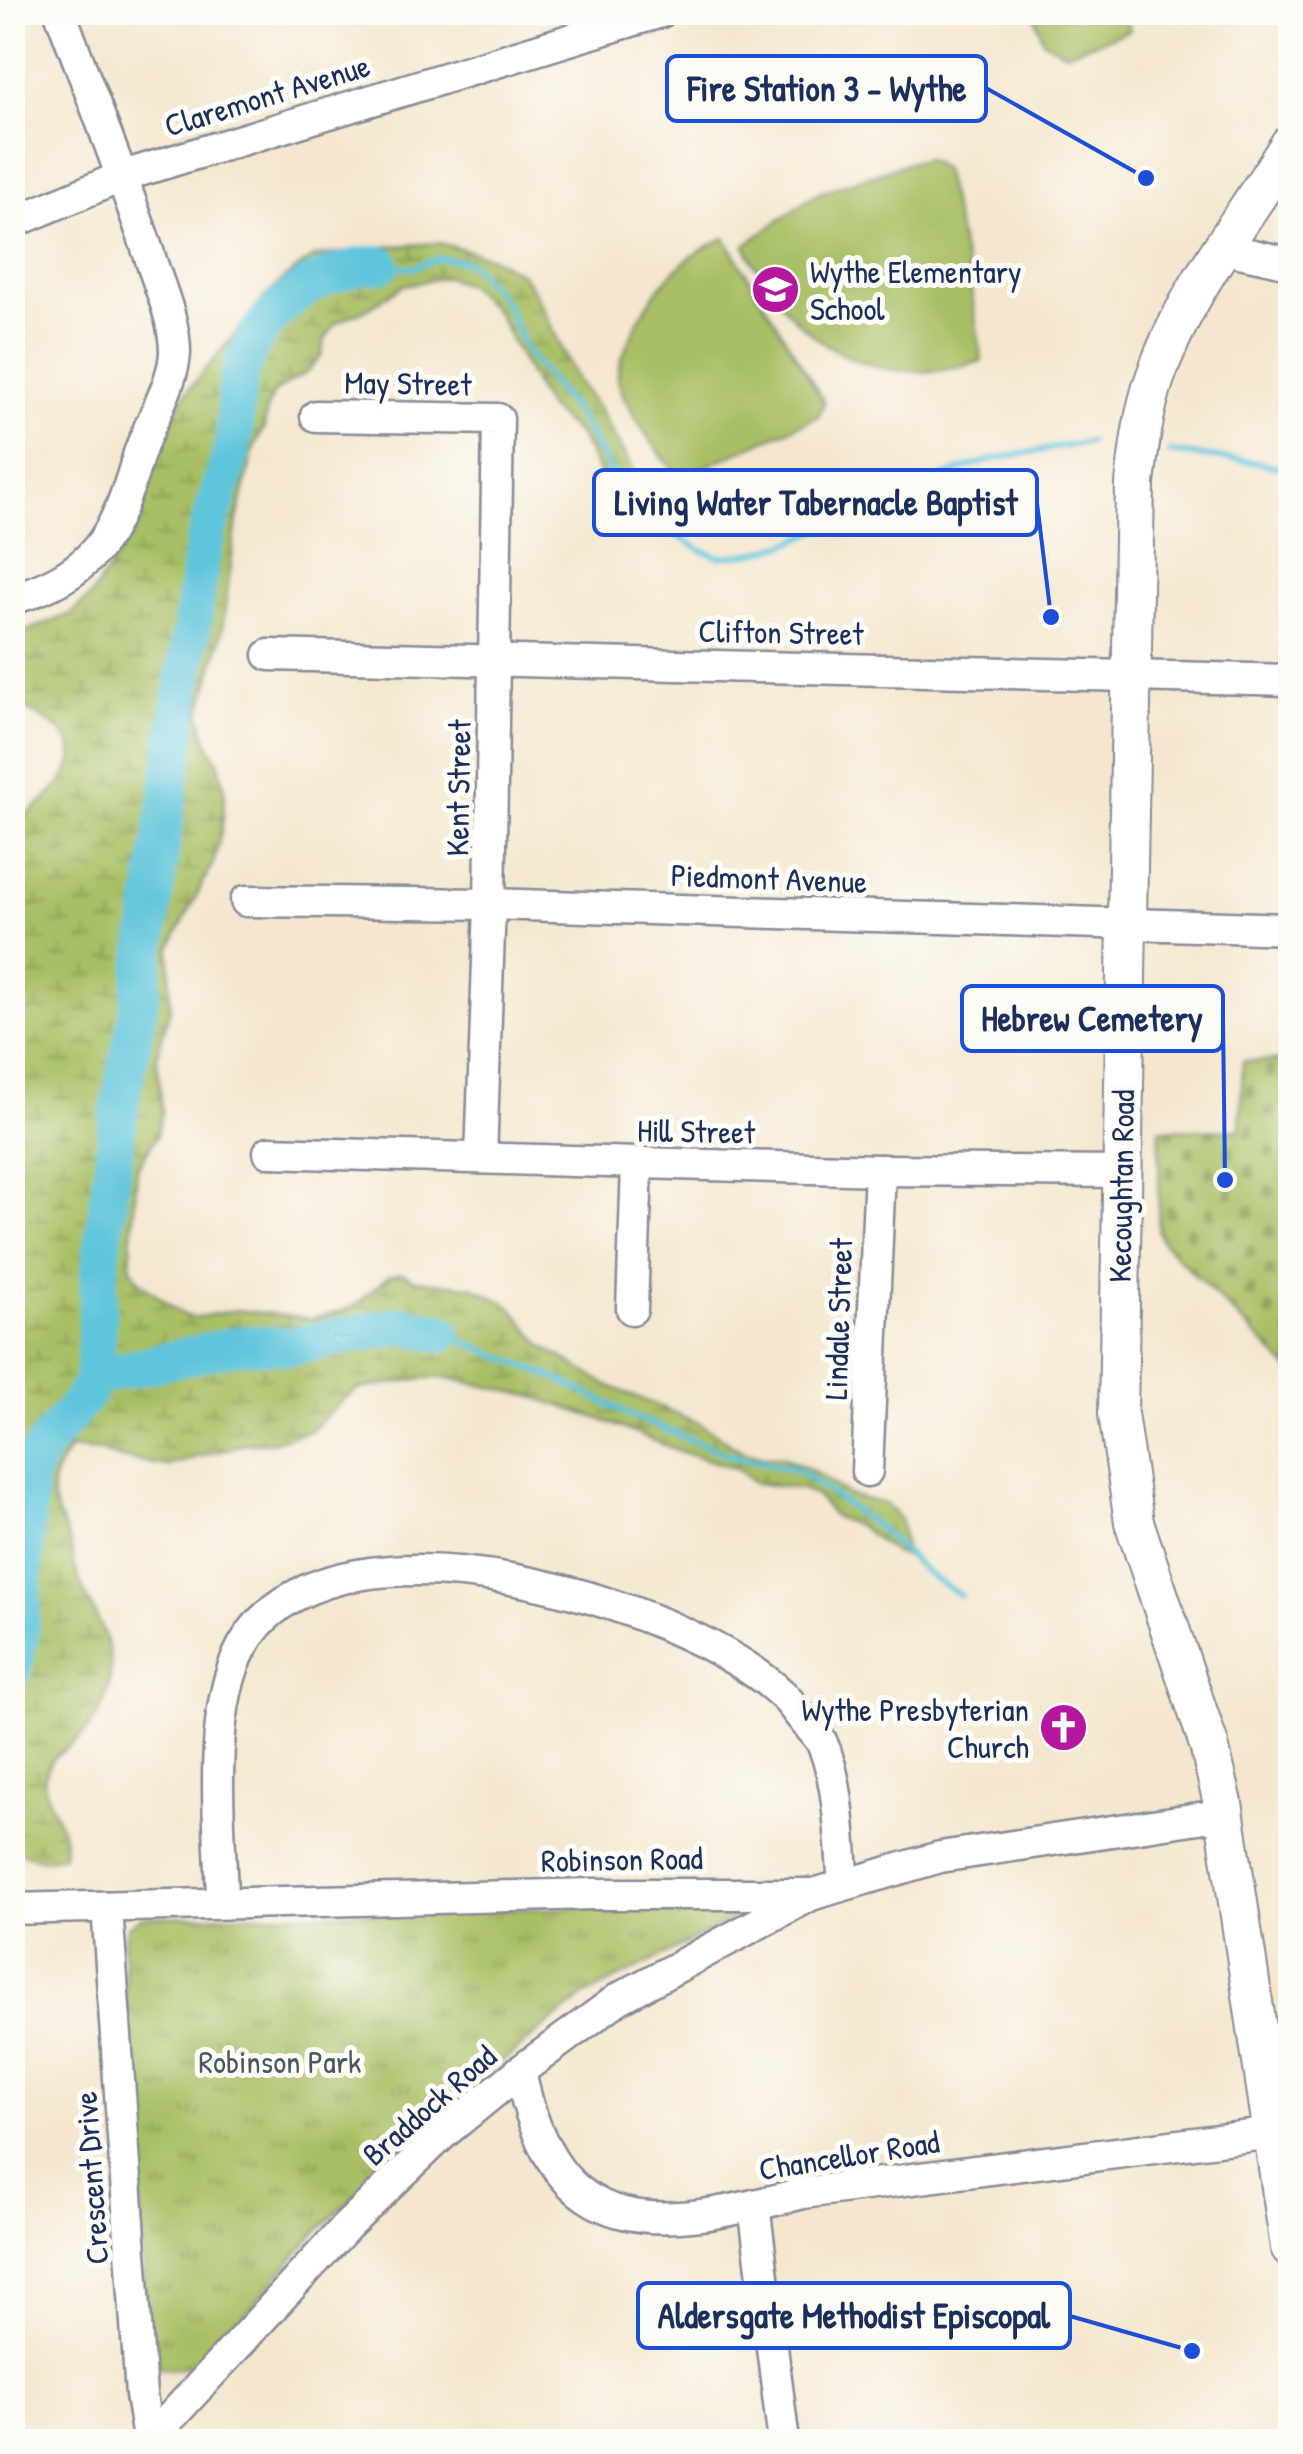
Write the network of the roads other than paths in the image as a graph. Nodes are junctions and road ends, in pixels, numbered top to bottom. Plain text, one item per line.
1 (60, 12) edge
2 (661, 12) edge
3 (1290, 144) edge
4 (123, 176) junction
5 (12, 223) edge
6 (1221, 248) junction
7 (1290, 263) edge
8 (316, 416) dead end
9 (498, 419) joint
10 (12, 599) edge
11 (269, 655) dead end
12 (496, 660) junction
13 (1130, 674) junction
14 (1290, 680) edge
15 (246, 901) dead end
16 (490, 904) junction
17 (1124, 926) junction
18 (1290, 928) edge
19 (269, 1152) dead end
20 (481, 1158) junction
21 (637, 1164) junction
22 (880, 1170) junction
23 (1122, 1172) junction
24 (632, 1309) dead end
25 (867, 1471) dead end
26 (1225, 1814) junction
27 (844, 1884) junction
28 (814, 1894) junction
29 (222, 1902) junction
30 (107, 1907) junction
31 (12, 1909) edge
32 (520, 2071) junction
33 (1273, 2133) junction
34 (754, 2206) junction
35 (1290, 2248) edge
36 (149, 2441) edge
37 (784, 2442) edge

1 - 4 street
2 - 4 street, Claremont Avenue
3 - 6 main road, Kecoughtan Road
4 - 5 street, Claremont Avenue
4 - 10 street
6 - 7 street
6 - 13 main road, Kecoughtan Road
8 - 9 street, May Street
9 - 12 street, Kent Street
11 - 12 street, Clifton Street
12 - 13 street, Clifton Street
12 - 16 street, Kent Street
13 - 14 street, Clifton Street
13 - 17 main road, Kecoughtan Road
15 - 16 street, Piedmont Avenue
16 - 17 street, Piedmont Avenue
16 - 20 street, Kent Street
17 - 18 street, Piedmont Avenue
17 - 23 main road, Kecoughtan Road
19 - 20 street, Hill Street
20 - 21 street, Hill Street
21 - 22 street, Hill Street
21 - 24 street
22 - 23 street, Hill Street
22 - 25 street, Lindale Street
23 - 26 main road, Kecoughtan Road
26 - 27 street, Robinson Road
26 - 33 main road, Kecoughtan Road
27 - 28 street, Robinson Road
27 - 29 street
28 - 29 street, Robinson Road
28 - 32 street, Braddock Road
29 - 30 street, Robinson Road
30 - 31 street, Robinson Road
30 - 36 street, Crescent Drive
32 - 34 street, Chancellor Road
32 - 36 street, Braddock Road
33 - 34 street, Chancellor Road
33 - 35 main road, Kecoughtan Road
34 - 37 street

